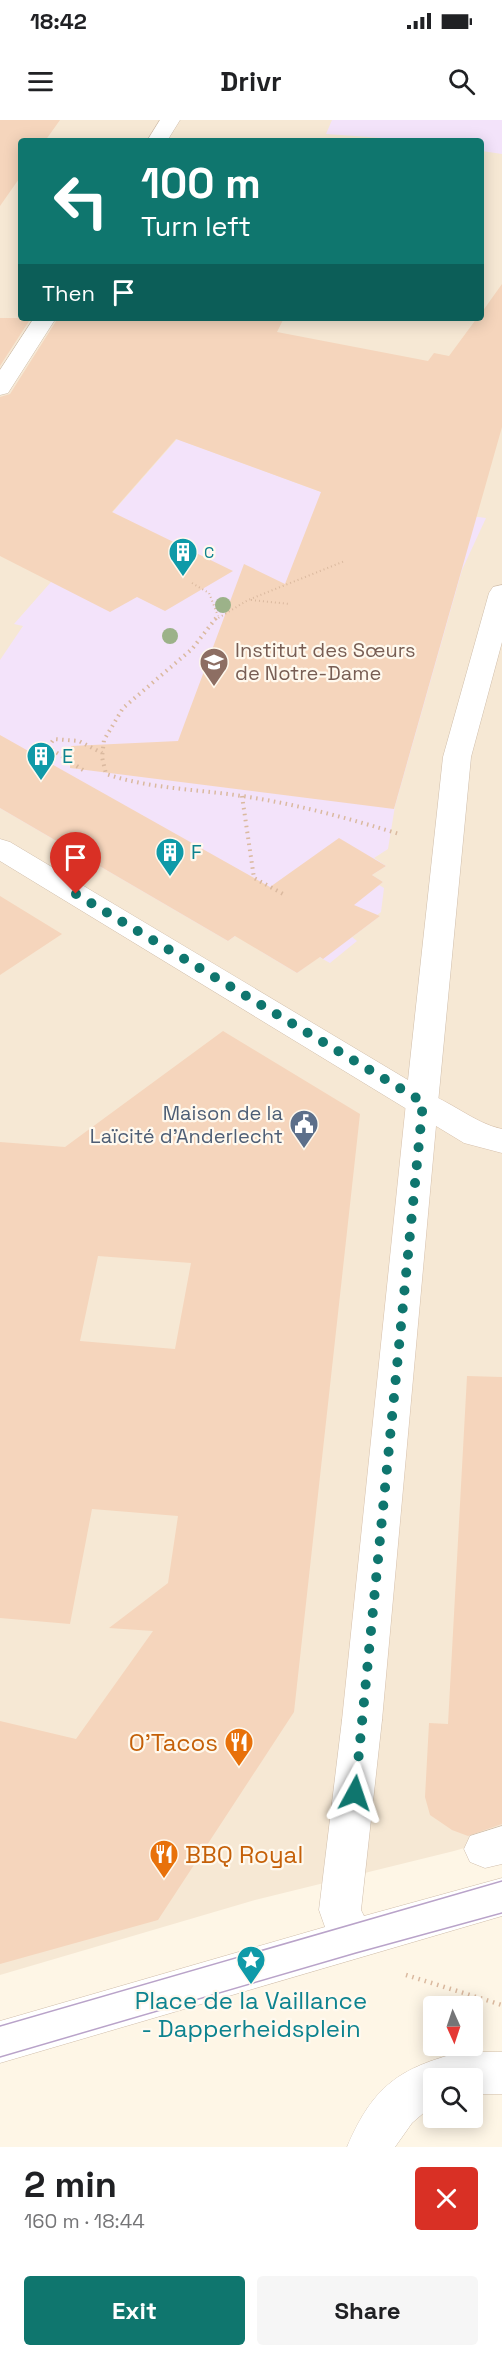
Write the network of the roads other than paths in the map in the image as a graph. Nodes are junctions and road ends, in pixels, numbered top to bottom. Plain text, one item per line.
1 (170, 120) edge
2 (159, 138) edge
3 (43, 321) edge
4 (1, 385) edge
5 (502, 593) edge
6 (0, 848) edge
7 (423, 1102) junction
8 (502, 1141) edge
9 (502, 1897) edge
10 (351, 1939) junction
11 (0, 2042) edge
12 (499, 2064) edge
13 (482, 2068) edge
14 (423, 2086) edge
15 (370, 2147) edge

1 - 2 street
3 - 4 street
5 - 7 street
6 - 7 street
7 - 8 street
7 - 10 street
9 - 10 street
10 - 11 street
12 - 13 street
14 - 15 street

